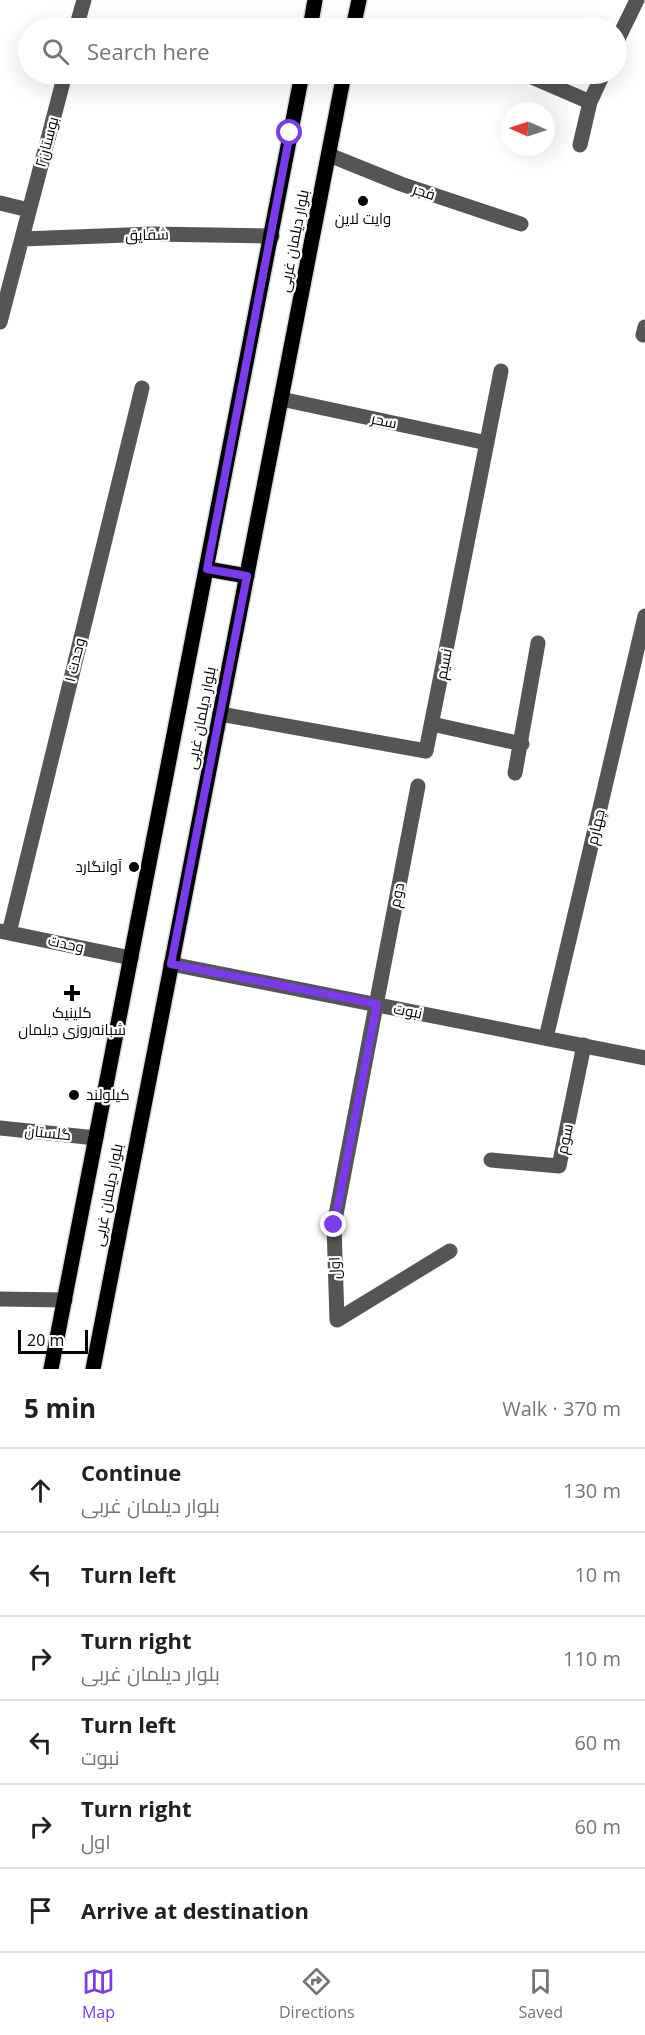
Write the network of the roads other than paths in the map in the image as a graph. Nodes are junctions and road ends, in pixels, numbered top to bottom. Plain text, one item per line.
1 (84, 0) edge
2 (315, 0) edge
3 (358, 0) edge
4 (637, 0) edge
5 (79, 18) edge
6 (312, 18) edge
7 (355, 18) edge
8 (627, 21) edge
9 (62, 84) edge
10 (300, 84) edge
11 (342, 84) edge
12 (548, 84) edge
13 (598, 84) edge
14 (590, 102) junction
15 (580, 145) dead end
16 (329, 155) junction
17 (0, 203) edge
18 (29, 210) junction
19 (521, 224) dead end
20 (272, 236) junction
21 (21, 239) junction
22 (0, 322) edge
23 (501, 372) dead end
24 (142, 388) dead end
25 (281, 399) junction
26 (488, 443) junction
27 (207, 569) junction
28 (247, 576) junction
29 (645, 616) edge
30 (538, 644) dead end
31 (220, 714) junction
32 (432, 724) junction
33 (522, 744) junction
34 (515, 773) dead end
35 (418, 786) dead end
36 (4, 932) edge
37 (131, 958) junction
38 (171, 964) junction
39 (377, 1004) junction
40 (546, 1038) junction
41 (584, 1045) junction
42 (645, 1058) edge
43 (0, 1128) edge
44 (96, 1138) junction
45 (491, 1160) dead end
46 (450, 1251) dead end
47 (0, 1299) edge
48 (65, 1300) junction
49 (51, 1369) edge
50 (93, 1369) edge

1 - 5 street
2 - 6 main road
3 - 7 main road
4 - 8 street
9 - 18 street, بوستان۲
10 - 20 main road, بلوار دیلمان غربی
11 - 16 main road, بلوار دیلمان غربی
12 - 14 street
13 - 14 street
14 - 15 street
16 - 19 street, فجر
16 - 25 main road, بلوار دیلمان غربی
17 - 18 street
18 - 21 street, بوستان۲
20 - 21 street, شقایق
20 - 27 main road, بلوار دیلمان غربی
21 - 22 street, بوستان۲
23 - 26 street, نسیم
24 - 36 street, وحدت ۱
25 - 26 street, سحر
25 - 28 main road, بلوار دیلمان غربی
26 - 32 street, نسیم
27 - 28 main road
27 - 37 main road, بلوار دیلمان غربی
28 - 31 main road, بلوار دیلمان غربی
29 - 40 street, چهارم
30 - 33 street
31 - 32 street, نسیم
31 - 38 main road, بلوار دیلمان غربی
32 - 33 street
33 - 34 street
35 - 39 street, دوم
36 - 37 street, وحدت
37 - 44 main road, بلوار دیلمان غربی
38 - 39 street, نبوت
38 - 50 main road, بلوار دیلمان غربی
39 - 40 street, نبوت
39 - 46 street, اول
40 - 41 street, نبوت
41 - 42 street, نبوت
41 - 45 street, سوم
43 - 44 street, گلستان
44 - 48 main road, بلوار دیلمان غربی
47 - 48 street
48 - 49 main road, بلوار دیلمان غربی

